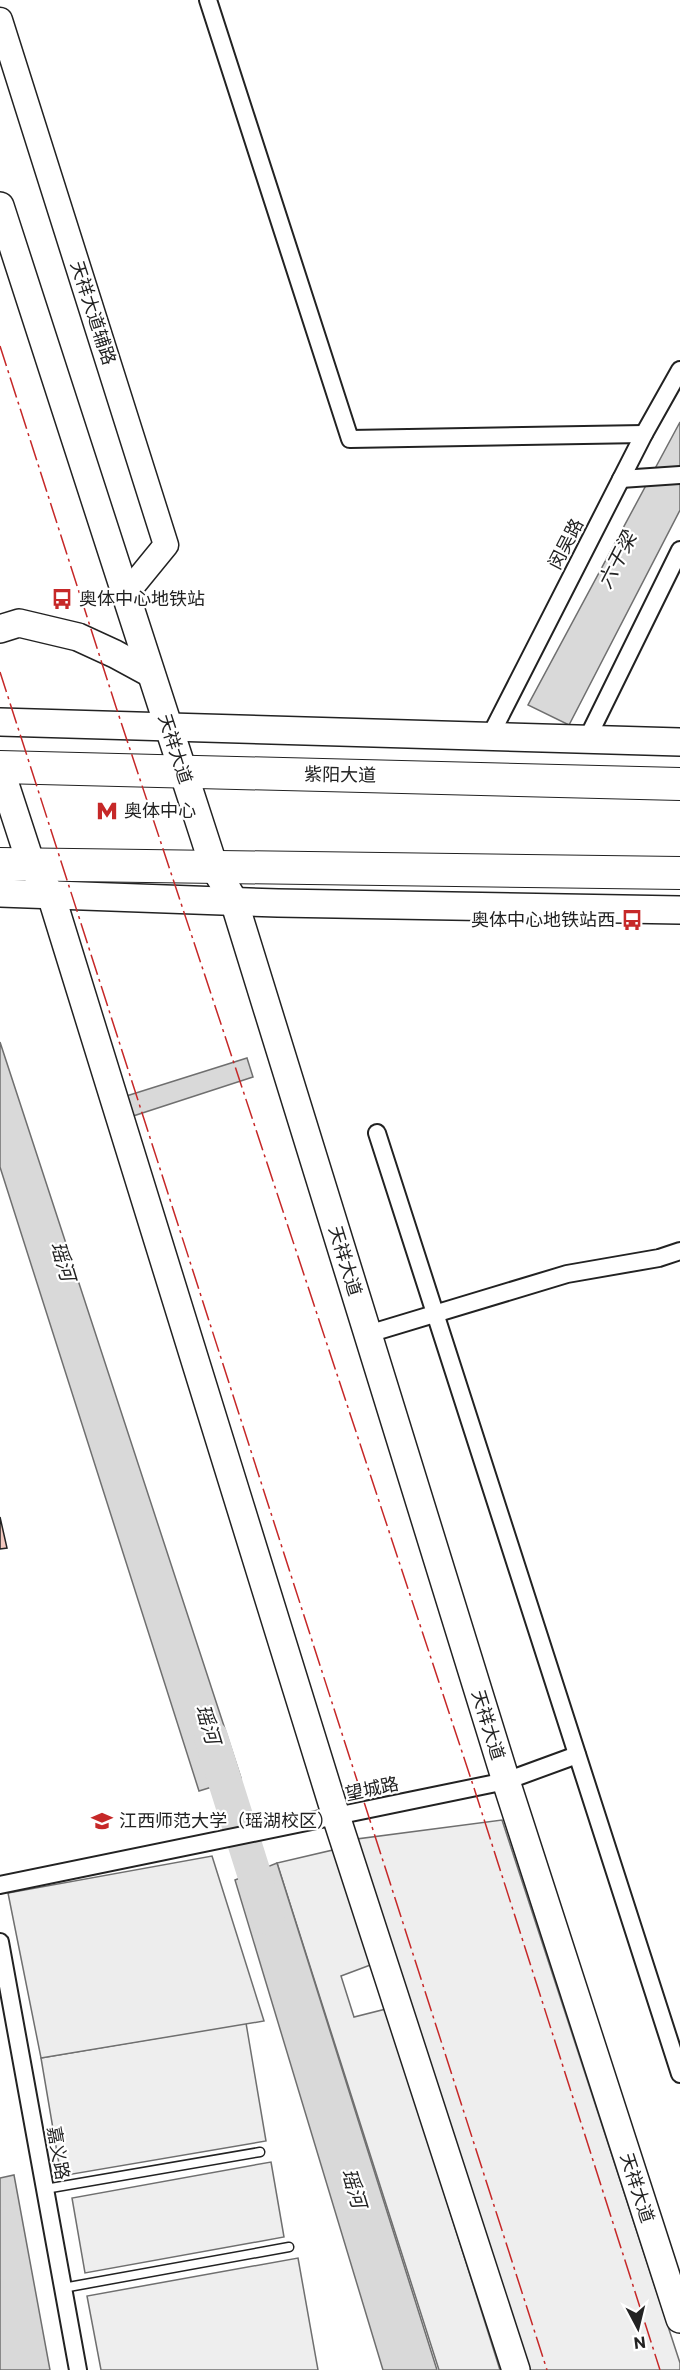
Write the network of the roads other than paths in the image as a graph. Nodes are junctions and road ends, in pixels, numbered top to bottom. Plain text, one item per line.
1 (208, 0) edge
2 (0, 20) edge
3 (0, 206) edge
4 (680, 370) edge
5 (644, 434) junction
6 (674, 475) edge
7 (621, 479) junction
8 (680, 550) edge
9 (126, 594) junction
10 (0, 629) edge
11 (150, 673) junction
12 (0, 722) edge
13 (169, 727) junction
14 (490, 736) junction
15 (587, 739) junction
16 (680, 742) edge
17 (0, 768) edge
18 (183, 771) junction
19 (680, 784) edge
20 (0, 864) edge
21 (31, 864) junction
22 (214, 867) junction
23 (680, 873) edge
24 (0, 893) edge
25 (51, 895) junction
26 (234, 901) junction
27 (680, 910) edge
28 (377, 1133) dead end
29 (680, 1251) edge
30 (435, 1314) junction
31 (368, 1334) junction
32 (577, 1755) junction
33 (506, 1780) junction
34 (324, 1818) junction
35 (0, 1885) edge
36 (0, 1942) edge
37 (680, 2074) edge
38 (260, 2152) dead end
39 (45, 2189) junction
40 (289, 2247) dead end
41 (63, 2288) junction
42 (680, 2319) edge
43 (78, 2370) edge
44 (516, 2370) edge

1 - 5 street
2 - 9 main road, 天祥大道辅路
3 - 9 main road, 天祥大道
4 - 5 street, 闵吴路
5 - 7 street, 闵吴路
6 - 7 street
7 - 14 street, 闵吴路
8 - 15 street
9 - 11 main road, 天祥大道
10 - 11 main road
11 - 13 main road, 天祥大道
12 - 13 main road
13 - 14 main road
13 - 18 main road, 天祥大道
14 - 15 main road
15 - 16 main road
17 - 18 highway, 紫阳大道
17 - 21 main road
18 - 19 highway, 紫阳大道
18 - 22 main road, 天祥大道
20 - 21 highway
21 - 22 highway
21 - 25 main road
22 - 23 highway
22 - 26 main road, 天祥大道
24 - 25 main road
25 - 26 main road
25 - 34 main road
26 - 27 main road
26 - 31 main road, 天祥大道
28 - 30 street
29 - 30 street
30 - 31 street
30 - 32 street
31 - 33 main road, 天祥大道
32 - 33 street, 望城路
32 - 37 street
33 - 34 street, 望城路
33 - 42 main road, 天祥大道
34 - 35 street, 望城路
34 - 44 main road
36 - 39 street, 嘉义路
38 - 39 lane
39 - 41 street, 嘉义路
40 - 41 lane
41 - 43 street, 嘉义路

